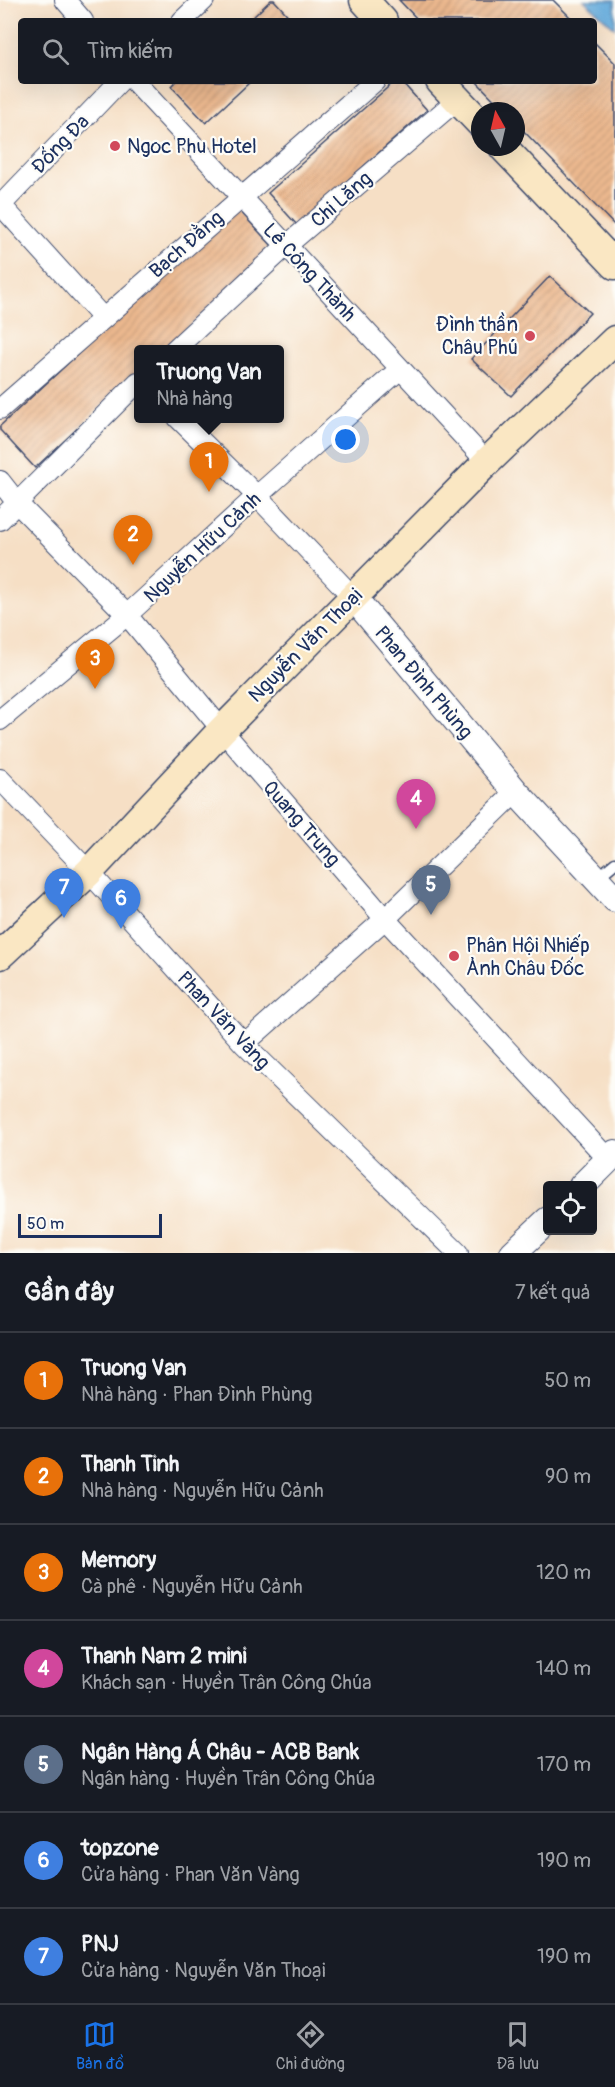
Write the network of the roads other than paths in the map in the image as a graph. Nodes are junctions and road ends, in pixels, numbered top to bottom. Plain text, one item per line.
1 (65, 0) edge
2 (204, 0) edge
3 (364, 0) edge
4 (80, 18) edge
5 (185, 18) edge
6 (380, 18) edge
7 (117, 84) edge
8 (137, 84) edge
9 (372, 84) edge
10 (449, 90) edge
11 (471, 113) edge
12 (512, 156) edge
13 (240, 197) junction
14 (0, 205) edge
15 (286, 246) junction
16 (615, 265) edge
17 (103, 318) junction
18 (615, 340) edge
19 (179, 345) edge
20 (400, 369) junction
21 (134, 386) edge
22 (0, 409) edge
23 (183, 423) edge
24 (487, 462) junction
25 (0, 481) edge
26 (256, 496) junction
27 (18, 504) junction
28 (0, 520) edge
29 (353, 597) junction
30 (127, 615) junction
31 (0, 720) edge
32 (222, 730) junction
33 (0, 779) edge
34 (516, 792) junction
35 (606, 871) edge
36 (89, 872) junction
37 (615, 899) edge
38 (385, 919) junction
39 (0, 955) edge
40 (244, 1044) junction
41 (612, 1156) edge
42 (586, 1181) edge
43 (543, 1225) edge
44 (458, 1253) edge
45 (513, 1253) edge

1 - 4 street
2 - 5 street
3 - 6 main road
7 - 14 street, Đống Đa
8 - 13 street, Lê Công Thành
9 - 13 street, Bạch Đằng
10 - 11 main road
10 - 15 street, Chi Lăng
12 - 16 main road
13 - 15 street, Lê Công Thành
13 - 17 street, Bạch Đằng
14 - 17 street
15 - 19 street, Chi Lăng
15 - 20 street, Lê Công Thành
17 - 22 street, Bạch Đằng
18 - 24 main road, Nguyễn Văn Thoại
20 - 24 street, Lê Công Thành
20 - 26 street, Nguyễn Hữu Cảnh
21 - 27 street
23 - 26 street, Phan Đình Phùng
24 - 29 main road, Nguyễn Văn Thoại
25 - 27 street, Quang Trung
26 - 29 street, Phan Đình Phùng
26 - 30 street, Nguyễn Hữu Cảnh
27 - 28 street
27 - 30 street, Quang Trung
29 - 32 main road, Nguyễn Văn Thoại
29 - 34 street, Phan Đình Phùng
30 - 31 street, Nguyễn Hữu Cảnh
30 - 32 street, Quang Trung
32 - 36 main road, Nguyễn Văn Thoại
32 - 38 street, Quang Trung
33 - 36 street, Phan Văn Vàng
34 - 35 street, Phan Đình Phùng
34 - 38 street
35 - 37 street, Phan Đình Phùng
36 - 39 main road, Nguyễn Văn Thoại
36 - 40 street, Phan Văn Vàng
38 - 40 street
38 - 41 street, Quang Trung
40 - 44 street, Phan Văn Vàng
41 - 42 street
43 - 45 street

